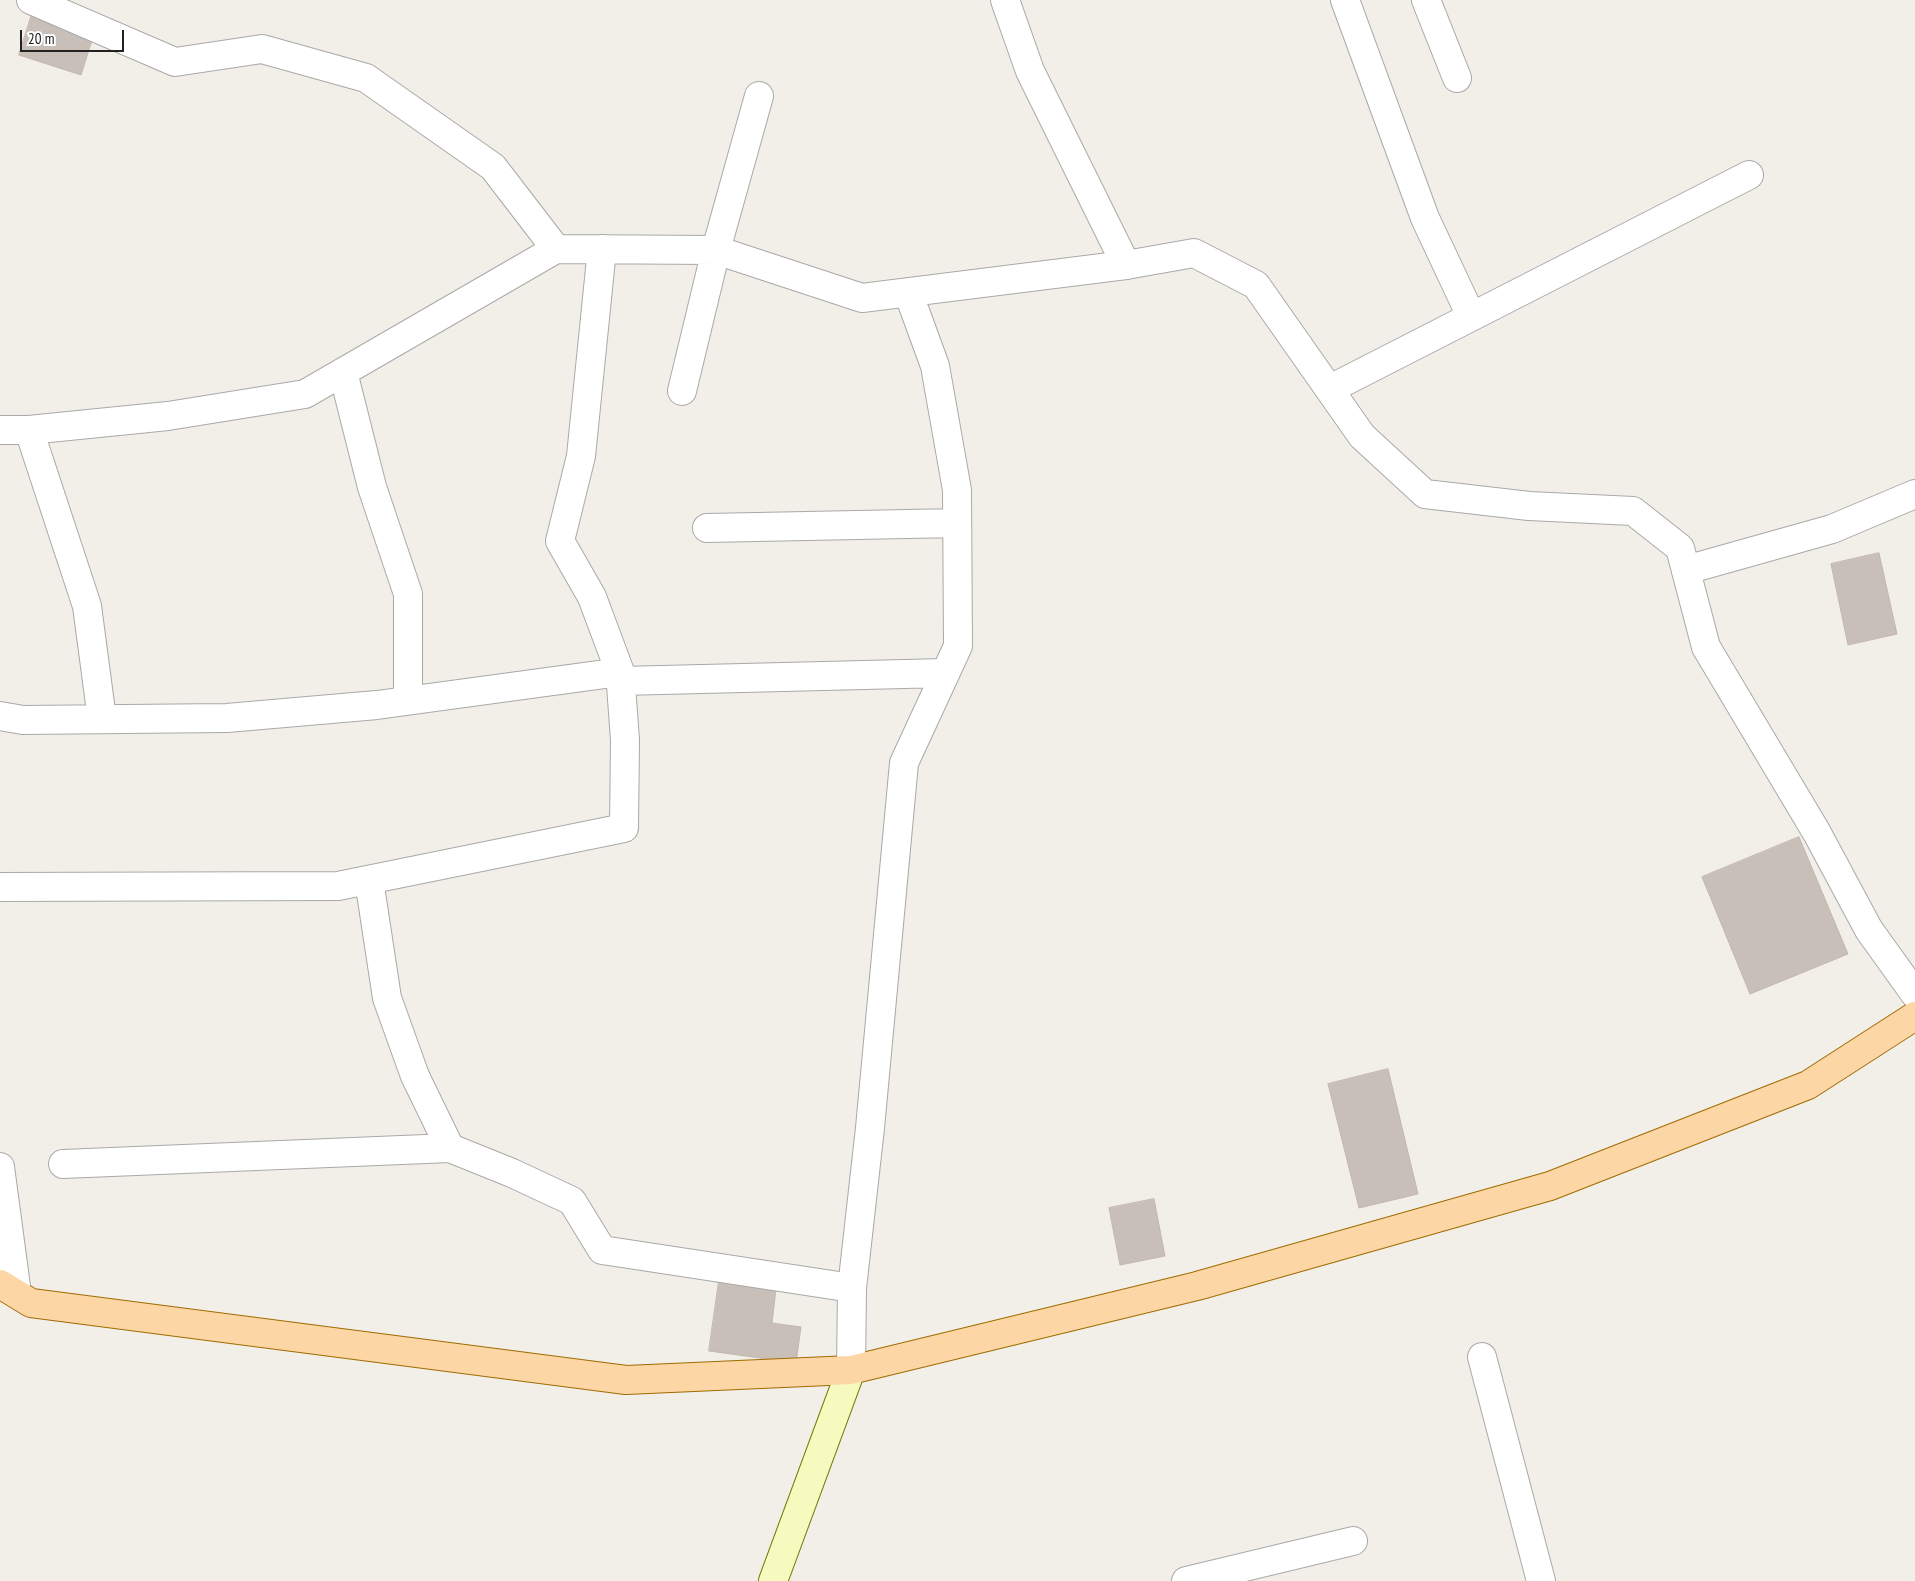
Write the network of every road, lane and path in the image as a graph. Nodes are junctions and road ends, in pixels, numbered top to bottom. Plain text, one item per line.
1 (32, 0) edge
2 (1005, 0) edge
3 (1345, 0) edge
4 (1426, 0) edge
5 (1457, 78) dead end
6 (759, 96) dead end
7 (1748, 175) dead end
8 (556, 249) junction
9 (602, 249) junction
10 (716, 250) junction
11 (1126, 265) junction
12 (908, 292) junction
13 (1471, 316) junction
14 (343, 372) junction
15 (1330, 390) junction
16 (682, 391) dead end
17 (0, 430) edge
18 (29, 430) junction
19 (1915, 494) edge
20 (957, 522) junction
21 (707, 528) dead end
22 (1686, 570) junction
23 (945, 673) junction
24 (621, 676) junction
25 (408, 700) junction
26 (0, 716) edge
27 (102, 719) junction
28 (369, 880) junction
29 (0, 887) edge
30 (1915, 994) edge
31 (1915, 1016) edge
32 (450, 1148) junction
33 (63, 1164) dead end
34 (0, 1167) edge
35 (852, 1288) junction
36 (8, 1289) edge
37 (1482, 1357) dead end
38 (851, 1370) junction
39 (1353, 1541) dead end
40 (773, 1581) edge
41 (1186, 1581) edge
42 (1541, 1581) edge

1 - 8 street
2 - 11 street
3 - 13 street
4 - 5 street
6 - 10 street
7 - 13 street
8 - 9 street
8 - 14 street
9 - 10 street
9 - 24 street
10 - 12 street
10 - 16 street
11 - 12 street
11 - 15 street
12 - 20 street
13 - 15 street
14 - 18 street
14 - 25 street
15 - 22 street
17 - 18 street
18 - 27 street
19 - 22 street
20 - 21 street
20 - 23 street
22 - 30 street
23 - 24 street
23 - 35 street
24 - 25 street
24 - 28 street
25 - 27 street
26 - 27 street
28 - 29 street
28 - 32 street
31 - 38 main road
32 - 33 street
32 - 35 street
34 - 36 street
35 - 38 street
36 - 38 main road
37 - 42 street
38 - 40 main road
39 - 41 street

